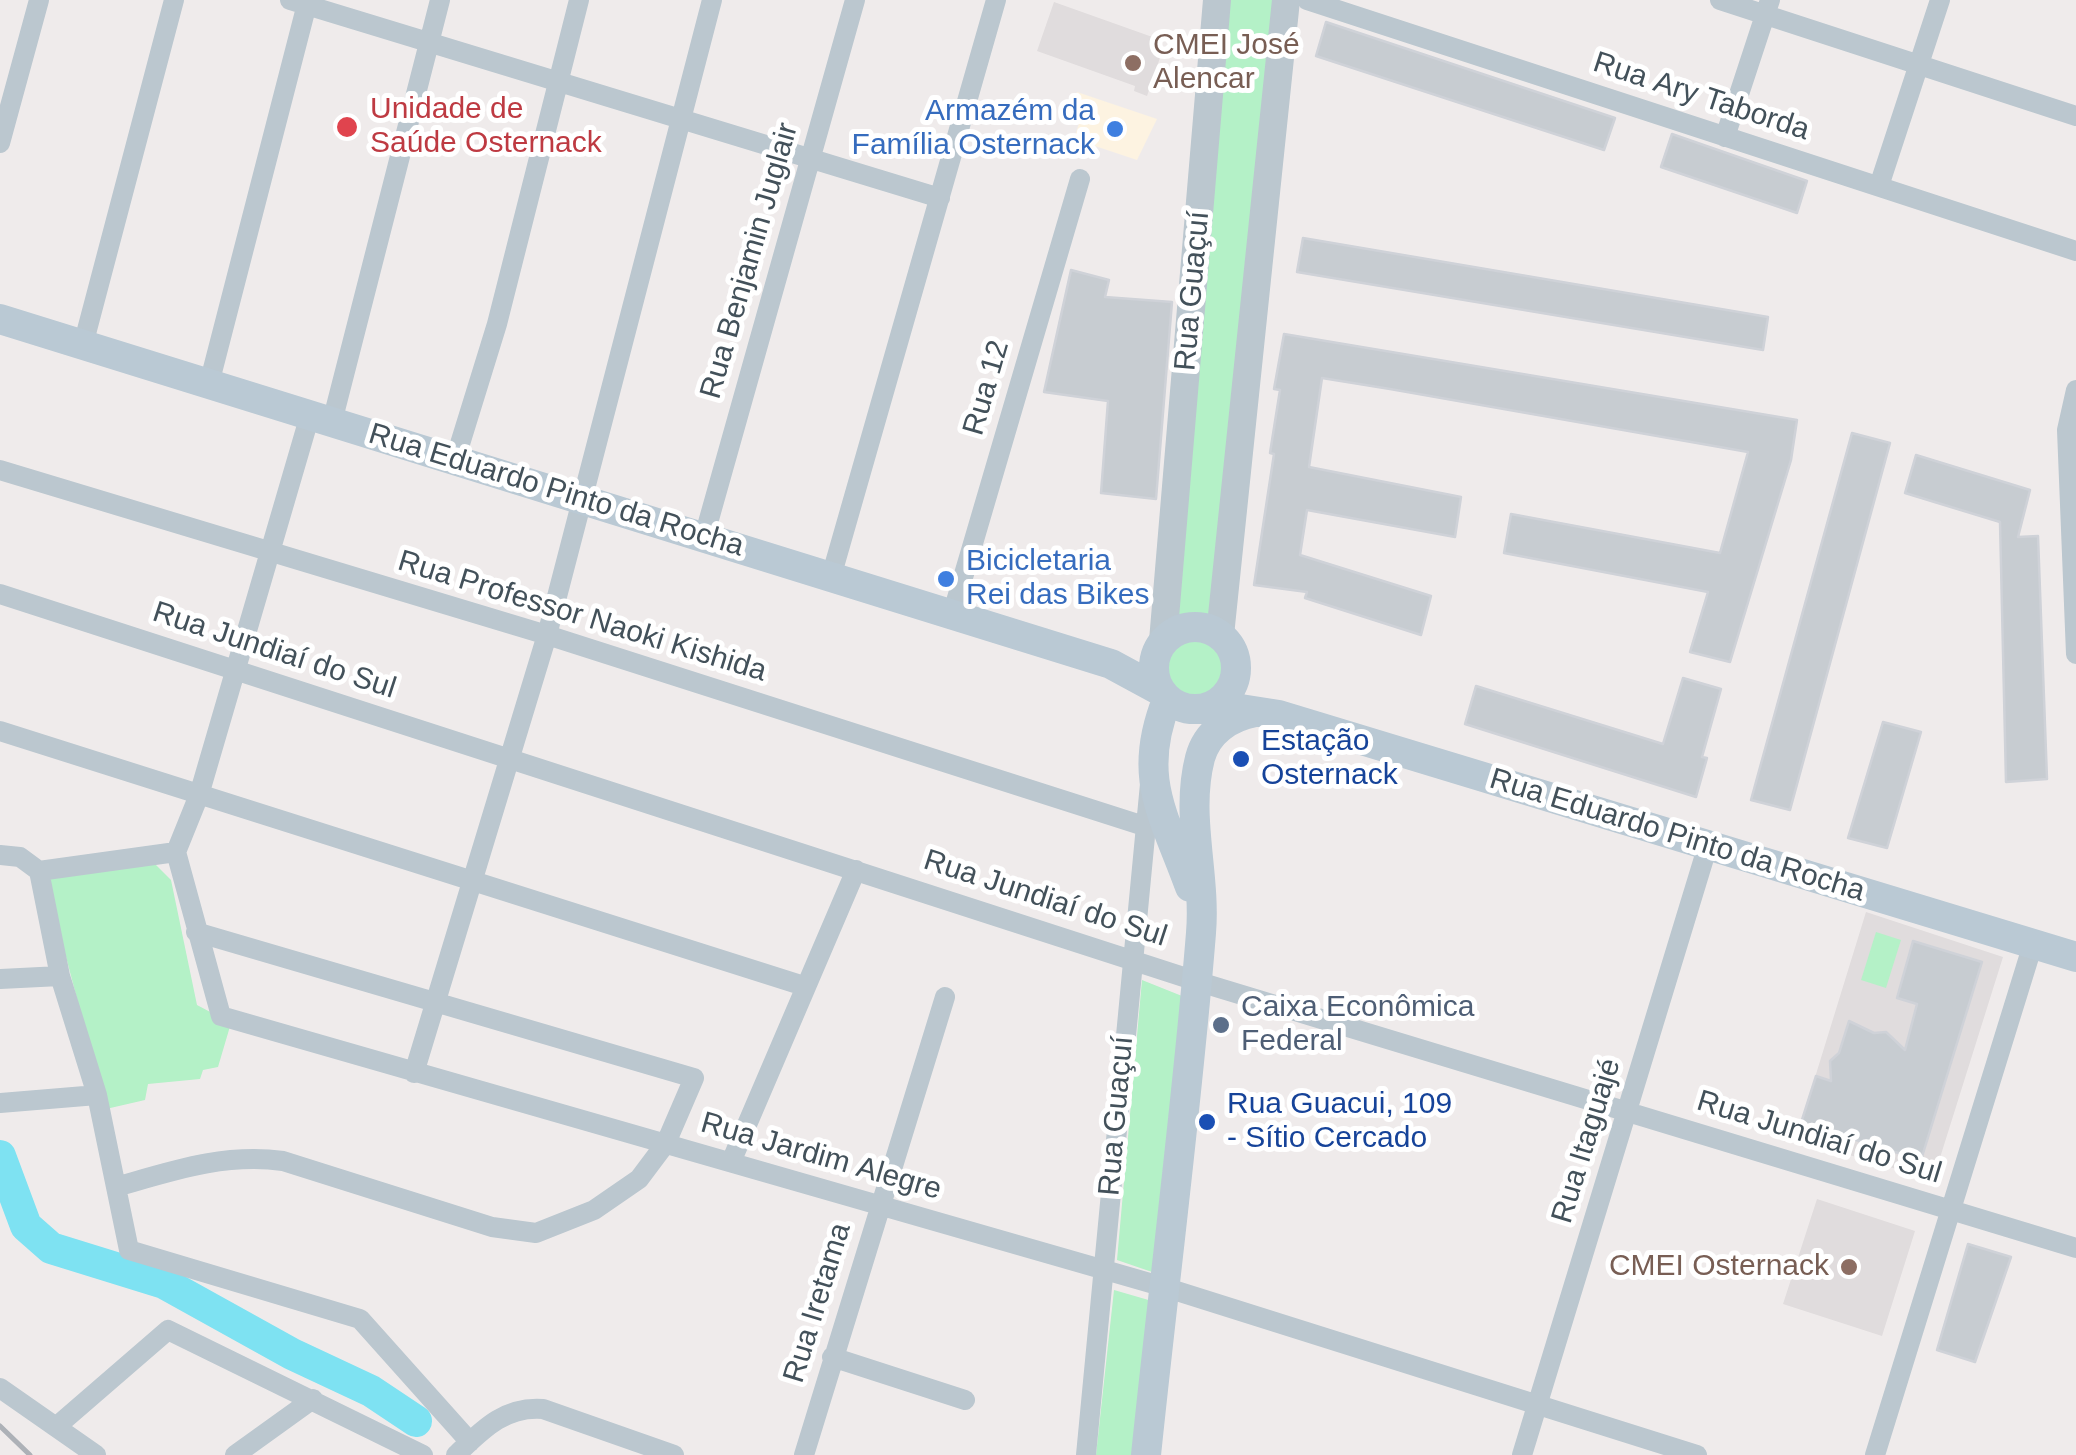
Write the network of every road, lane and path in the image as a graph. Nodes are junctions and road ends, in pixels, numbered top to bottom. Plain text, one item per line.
1 (39, 0) edge
2 (174, 0) edge
3 (440, 0) edge
4 (579, 0) edge
5 (712, 0) edge
6 (854, 0) edge
7 (996, 0) edge
8 (1217, 0) edge
9 (1286, 0) edge
10 (1307, 0) edge
11 (1720, 0) edge
12 (1940, 0) edge
13 (301, 2) edge
14 (1768, 7) edge
15 (429, 42) junction
16 (1918, 65) junction
17 (558, 82) junction
18 (2075, 112) edge
19 (681, 119) junction
20 (1725, 136) junction
21 (0, 143) edge
22 (810, 158) junction
23 (1080, 180) dead end
24 (1878, 186) junction
25 (940, 198) junction
26 (2076, 251) edge
27 (0, 319) edge
28 (83, 344) junction
29 (209, 384) junction
30 (2076, 390) edge
31 (321, 418) junction
32 (455, 460) junction
33 (0, 470) edge
34 (581, 499) junction
35 (704, 537) junction
36 (270, 553) junction
37 (831, 577) junction
38 (0, 594) edge
39 (952, 614) junction
40 (547, 635) junction
41 (1220, 635) junction
42 (1160, 645) junction
43 (2076, 654) edge
44 (1111, 664) junction
45 (234, 670) junction
46 (1236, 670) junction
47 (1163, 695) junction
48 (1208, 707) junction
49 (1271, 713) junction
50 (0, 731) edge
51 (1209, 740) junction
52 (510, 759) junction
53 (1150, 777) junction
54 (199, 794) junction
55 (1194, 812) junction
56 (1144, 826) junction
57 (1708, 845) junction
58 (176, 852) junction
59 (0, 855) edge
60 (856, 870) junction
61 (39, 871) junction
62 (474, 882) junction
63 (1202, 922) junction
64 (196, 932) junction
65 (2033, 944) junction
66 (2076, 957) edge
67 (1132, 958) junction
68 (60, 976) junction
69 (0, 979) edge
70 (1196, 980) junction
71 (804, 986) junction
72 (945, 997) dead end
73 (437, 1004) junction
74 (414, 1074) junction
75 (97, 1095) junction
76 (0, 1103) edge
77 (1628, 1111) junction
78 (666, 1142) junction
79 (731, 1162) junction
80 (116, 1187) junction
81 (880, 1204) junction
82 (1951, 1210) junction
83 (2076, 1248) edge
84 (1103, 1270) junction
85 (1164, 1288) junction
86 (832, 1357) junction
87 (0, 1388) edge
88 (314, 1399) junction
89 (965, 1400) dead end
90 (1536, 1405) junction
91 (57, 1426) junction
92 (463, 1448) edge
93 (96, 1455) edge
94 (235, 1455) edge
95 (423, 1455) edge
96 (674, 1455) edge
97 (804, 1455) edge
98 (1086, 1455) edge
99 (1146, 1455) edge
100 (1522, 1455) edge
101 (1697, 1455) edge
102 (1874, 1455) edge

1 - 21 street
2 - 28 street
3 - 15 street
4 - 17 street
5 - 19 street
6 - 22 street, Rua Benjamin Juglair
7 - 25 street
8 - 42 street, Rua Guaçuí
9 - 41 street, Rua Guaçuí
10 - 20 street, Rua Ary Taborda
11 - 14 street
12 - 16 street
13 - 15 street
13 - 29 street
14 - 16 street
14 - 20 street
15 - 17 street
15 - 31 street
16 - 18 street
16 - 24 street
17 - 19 street
17 - 32 street
19 - 22 street
19 - 34 street
20 - 24 street, Rua Ary Taborda
22 - 25 street
22 - 35 street, Rua Benjamin Juglair
23 - 39 street, Rua 12
24 - 26 street, Rua Ary Taborda
25 - 37 street
27 - 28 main road, Rua Eduardo Pinto da Rocha
28 - 29 main road, Rua Eduardo Pinto da Rocha
29 - 31 main road, Rua Eduardo Pinto da Rocha
30 - 43 street
31 - 32 main road, Rua Eduardo Pinto da Rocha
31 - 36 street
32 - 34 main road, Rua Eduardo Pinto da Rocha
33 - 36 street, Rua Professor Naoki Kishida
34 - 35 main road, Rua Eduardo Pinto da Rocha
34 - 40 street
35 - 37 main road, Rua Eduardo Pinto da Rocha
36 - 40 street, Rua Professor Naoki Kishida
36 - 45 street
37 - 39 main road, Rua Eduardo Pinto da Rocha
38 - 45 street, Rua Jundiaí do Sul
39 - 44 main road, Rua Eduardo Pinto da Rocha
40 - 52 street
40 - 56 street, Rua Professor Naoki Kishida
41 - 42 main road
41 - 46 main road
42 - 44 main road
42 - 47 main road
44 - 47 main road, Rua Eduardo Pinto da Rocha
45 - 52 street, Rua Jundiaí do Sul
45 - 54 street
46 - 48 main road
46 - 49 main road, Rua Eduardo Pinto da Rocha
47 - 48 main road
47 - 53 main road, Rua Guaçuí
48 - 49 main road, Rua Eduardo Pinto da Rocha
48 - 51 main road, Rua Guaçuí
49 - 51 main road
49 - 57 main road, Rua Eduardo Pinto da Rocha
50 - 54 street
51 - 55 main road, Rua Guaçuí
52 - 60 street, Rua Jundiaí do Sul
52 - 62 street
53 - 55 main road
53 - 56 street, Rua Guaçuí
53 - 63 main road, Rua Guaçuí
54 - 58 street
54 - 62 street
55 - 63 main road, Rua Guaçuí
56 - 67 street, Rua Guaçuí
57 - 65 main road, Rua Eduardo Pinto da Rocha
57 - 77 street, Rua Itaguajé
58 - 61 street
58 - 64 street, Rua Jardim Alegre
59 - 61 street
60 - 67 street, Rua Jundiaí do Sul
60 - 71 street
61 - 68 street
62 - 71 street
62 - 73 street
63 - 70 main road, Rua Guaçuí
64 - 73 street
64 - 74 street, Rua Jardim Alegre
65 - 66 main road, Rua Eduardo Pinto da Rocha
65 - 82 street
67 - 70 street, Rua Jundiaí do Sul
67 - 84 street, Rua Guaçuí
68 - 69 street
68 - 75 street
70 - 77 street, Rua Jundiaí do Sul
70 - 85 main road, Rua Guaçuí
71 - 79 street
72 - 81 street, Rua Iretama
73 - 74 street
73 - 78 street
74 - 78 street, Rua Jardim Alegre
75 - 76 street
75 - 80 street
77 - 82 street, Rua Jundiaí do Sul
77 - 90 street, Rua Itaguajé
78 - 79 street, Rua Jardim Alegre
78 - 80 street
79 - 81 street, Rua Jardim Alegre
80 - 92 street
81 - 84 street, Rua Jardim Alegre
81 - 86 street, Rua Iretama
82 - 83 street, Rua Jundiaí do Sul
82 - 102 street
84 - 85 street, Rua Jardim Alegre
84 - 98 street, Rua Guaçuí
85 - 90 street, Rua Jardim Alegre
85 - 99 main road, Rua Guaçuí
86 - 89 street
86 - 97 street, Rua Iretama
87 - 91 street
88 - 91 street
88 - 94 street
88 - 95 street
90 - 100 street, Rua Itaguajé
90 - 101 street, Rua Jardim Alegre
91 - 93 street
92 - 96 street

